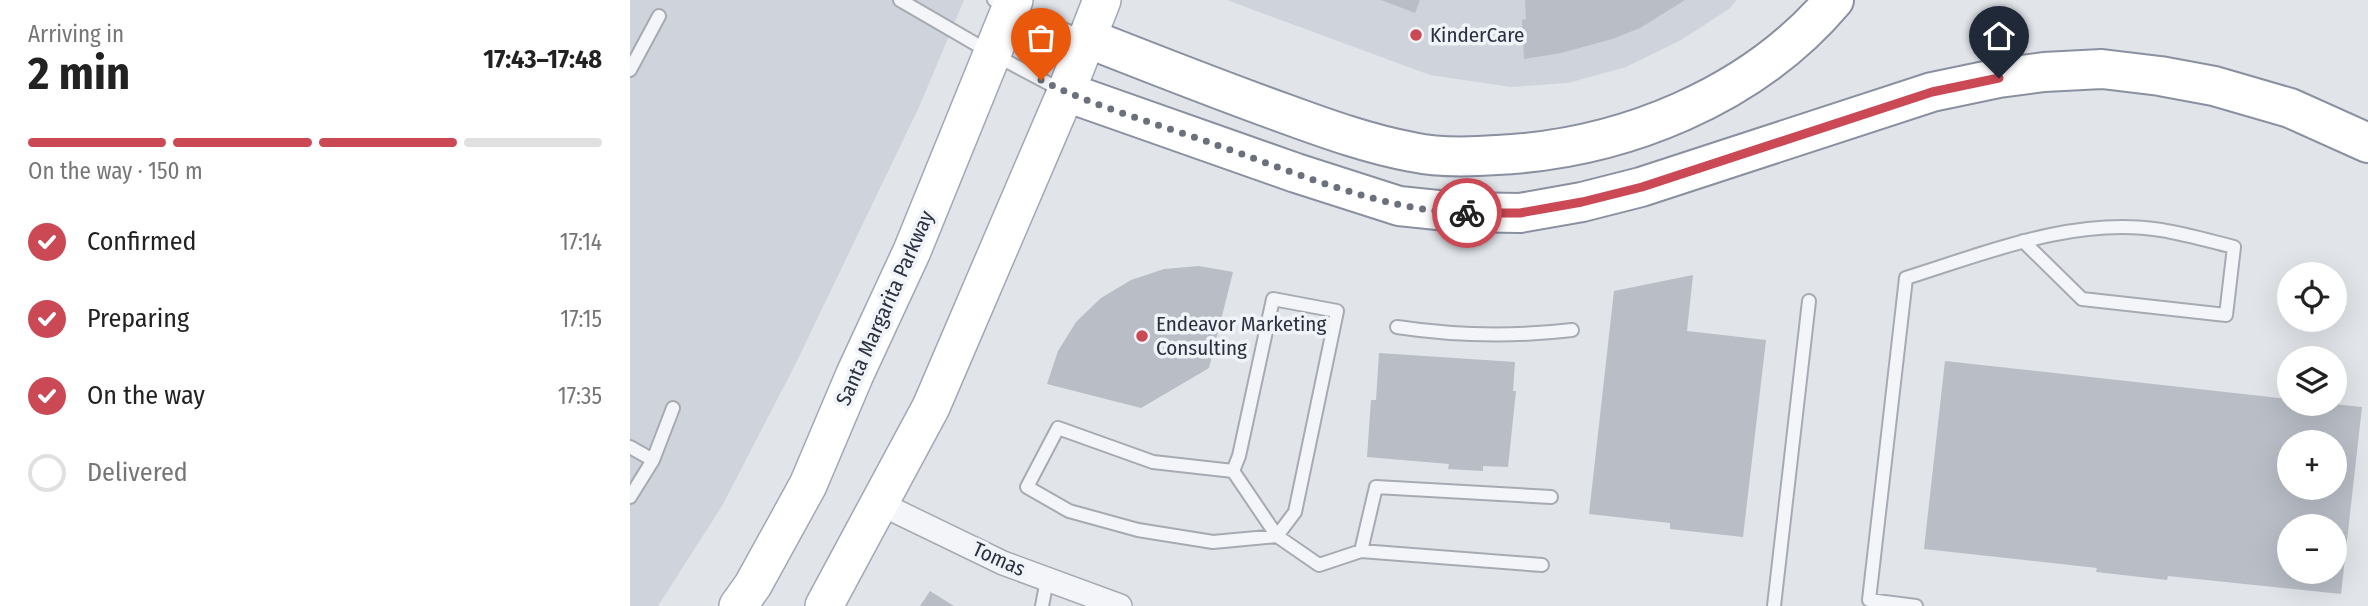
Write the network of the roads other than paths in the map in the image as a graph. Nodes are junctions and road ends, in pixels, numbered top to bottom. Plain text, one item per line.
1 (900, 0) edge
2 (1102, 0) edge
3 (1834, 0) edge
4 (1006, 3) edge
5 (659, 16) dead end
6 (1087, 38) junction
7 (993, 54) junction
8 (630, 70) edge
9 (1066, 92) junction
10 (2368, 143) edge
11 (2023, 241) junction
12 (1809, 301) dead end
13 (1397, 327) dead end
14 (1572, 330) dead end
15 (673, 408) dead end
16 (630, 447) edge
17 (653, 460) junction
18 (1233, 471) junction
19 (630, 497) edge
20 (1550, 497) dead end
21 (881, 504) junction
22 (1277, 536) junction
23 (1361, 551) junction
24 (1542, 565) dead end
25 (1047, 579) junction
26 (738, 606) edge
27 (824, 606) edge
28 (1042, 606) edge
29 (1120, 606) edge
30 (1774, 606) edge
31 (1916, 606) edge

1 - 7 lane
2 - 6 main road
3 - 6 highway
4 - 6 lane
4 - 7 main road, Santa Margarita Parkway
5 - 8 lane
6 - 9 main road
7 - 9 lane
7 - 26 main road, Santa Margarita Parkway
9 - 10 highway
9 - 21 main road
11 - 11 lane
11 - 31 lane
12 - 30 lane
13 - 14 lane
15 - 17 lane
16 - 17 lane
17 - 19 lane
18 - 22 lane
18 - 22 lane
18 - 22 lane
20 - 23 lane
21 - 25 street, Tomas
21 - 27 main road
22 - 23 lane
23 - 24 lane
25 - 28 lane
25 - 29 street, Tomas

